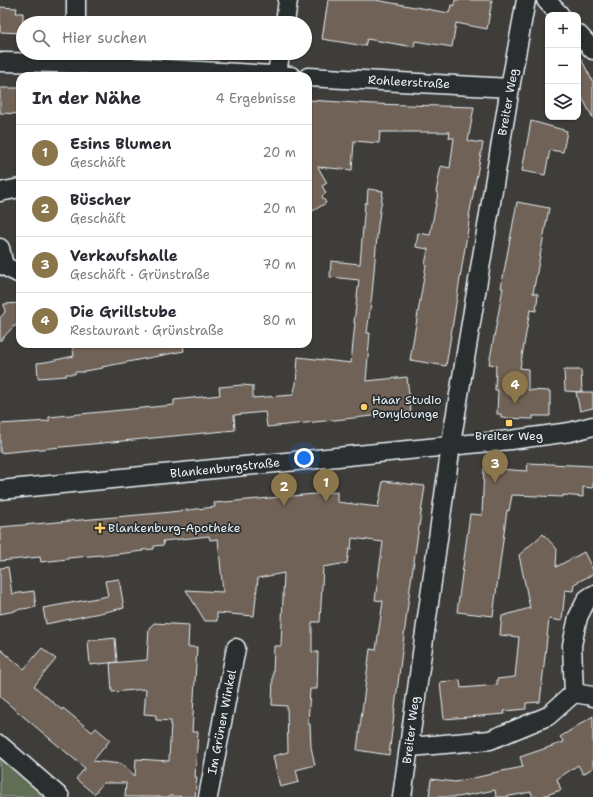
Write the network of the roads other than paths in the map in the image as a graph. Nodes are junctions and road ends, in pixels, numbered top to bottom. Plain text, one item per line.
1 (76, 0) edge
2 (288, 0) edge
3 (526, 0) edge
4 (546, 0) edge
5 (557, 12) edge
6 (76, 16) edge
7 (286, 16) edge
8 (581, 37) edge
9 (593, 50) edge
10 (49, 60) edge
11 (86, 60) edge
12 (281, 60) edge
13 (0, 62) edge
14 (235, 72) edge
15 (283, 72) edge
16 (312, 77) edge
17 (510, 88) junction
18 (16, 189) edge
19 (0, 192) edge
20 (0, 248) edge
21 (2, 267) edge
22 (16, 272) edge
23 (593, 426) edge
24 (450, 446) junction
25 (0, 490) edge
26 (593, 595) edge
27 (236, 648) dead end
28 (574, 693) junction
29 (593, 696) edge
30 (0, 745) edge
31 (410, 747) junction
32 (60, 797) edge
33 (208, 797) edge
34 (402, 797) edge

1 - 6 street
2 - 7 street
3 - 17 street, Breiter Weg
4 - 5 street
8 - 9 street
10 - 13 street
11 - 14 street
12 - 15 street
16 - 17 street, Rohleerstraße
17 - 24 street, Breiter Weg
18 - 19 street
20 - 21 street
21 - 22 street
23 - 24 street, Blankenburgstraße
24 - 25 street, Blankenburgstraße
24 - 31 street, Breiter Weg
26 - 28 street
27 - 33 street, Im Grünen Winkel
28 - 29 street
28 - 31 street
30 - 32 street
31 - 34 street, Breiter Weg

